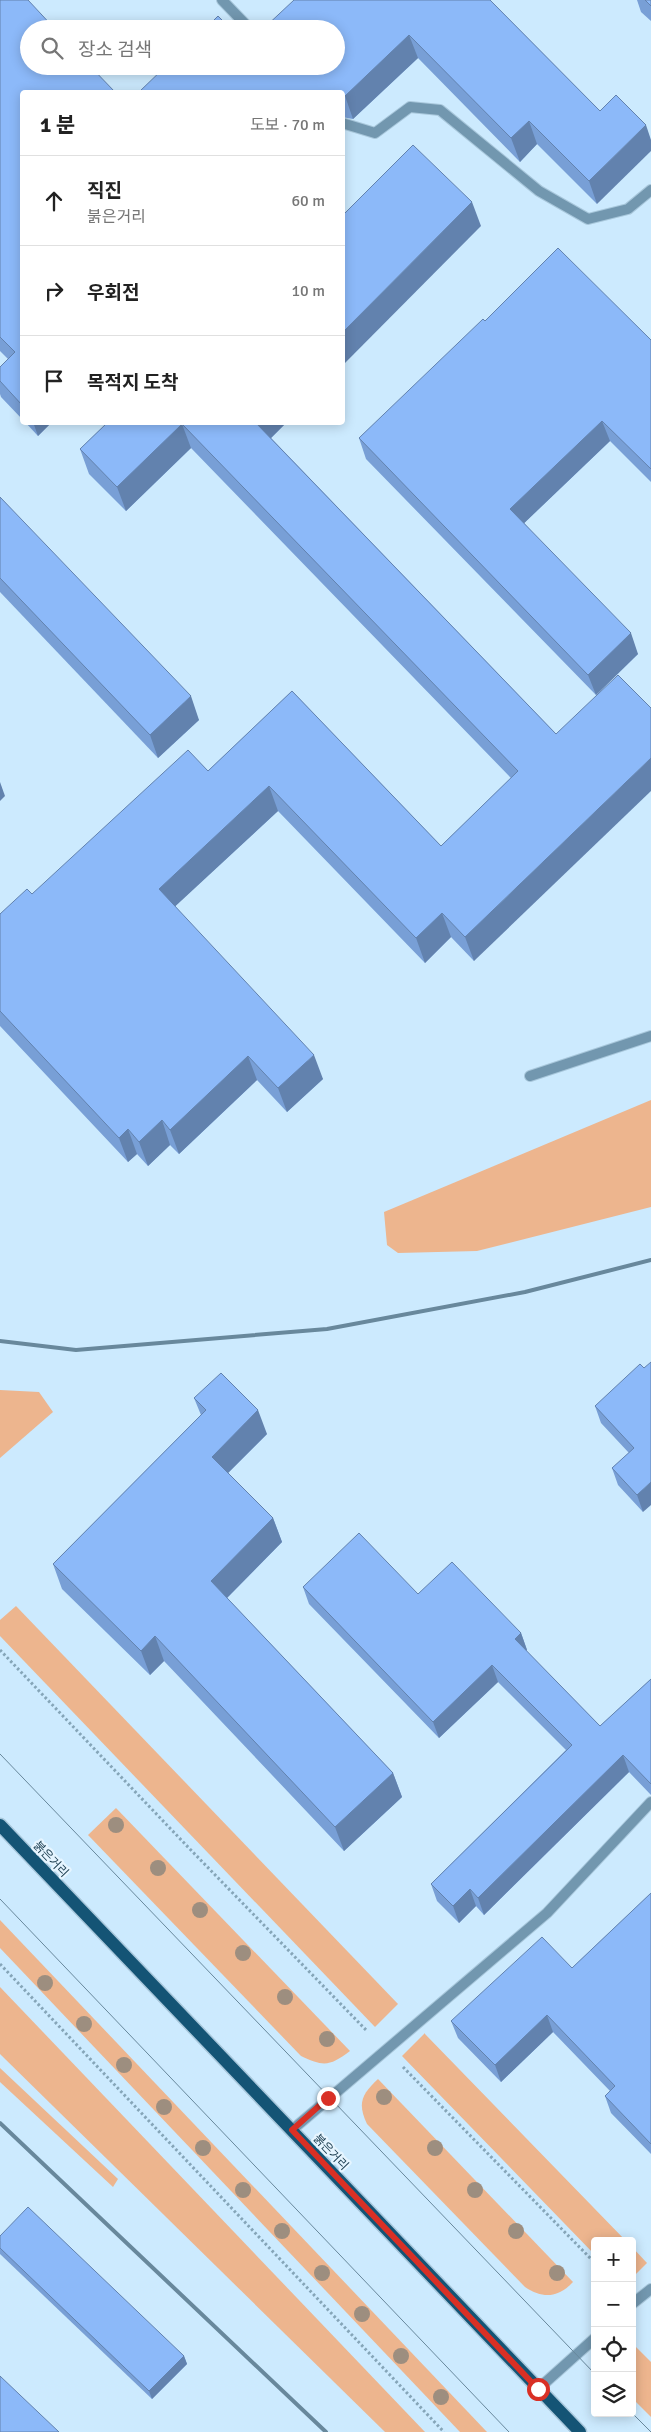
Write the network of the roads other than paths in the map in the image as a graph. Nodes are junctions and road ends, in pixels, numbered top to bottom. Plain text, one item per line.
1 (222, 0) edge
2 (241, 20) edge
3 (345, 125) edge
4 (651, 190) edge
5 (651, 1036) edge
6 (530, 1076) dead end
7 (651, 1802) edge
8 (0, 1825) edge
9 (292, 2130) junction
10 (651, 2289) edge
11 (636, 2301) edge
12 (591, 2342) edge
13 (538, 2389) junction
14 (580, 2432) edge

1 - 2 street
3 - 4 street
5 - 6 street
7 - 9 street
8 - 9 main road, 붉은거리
9 - 13 main road, 붉은거리
10 - 11 street
12 - 13 street
13 - 14 main road, 붉은거리

